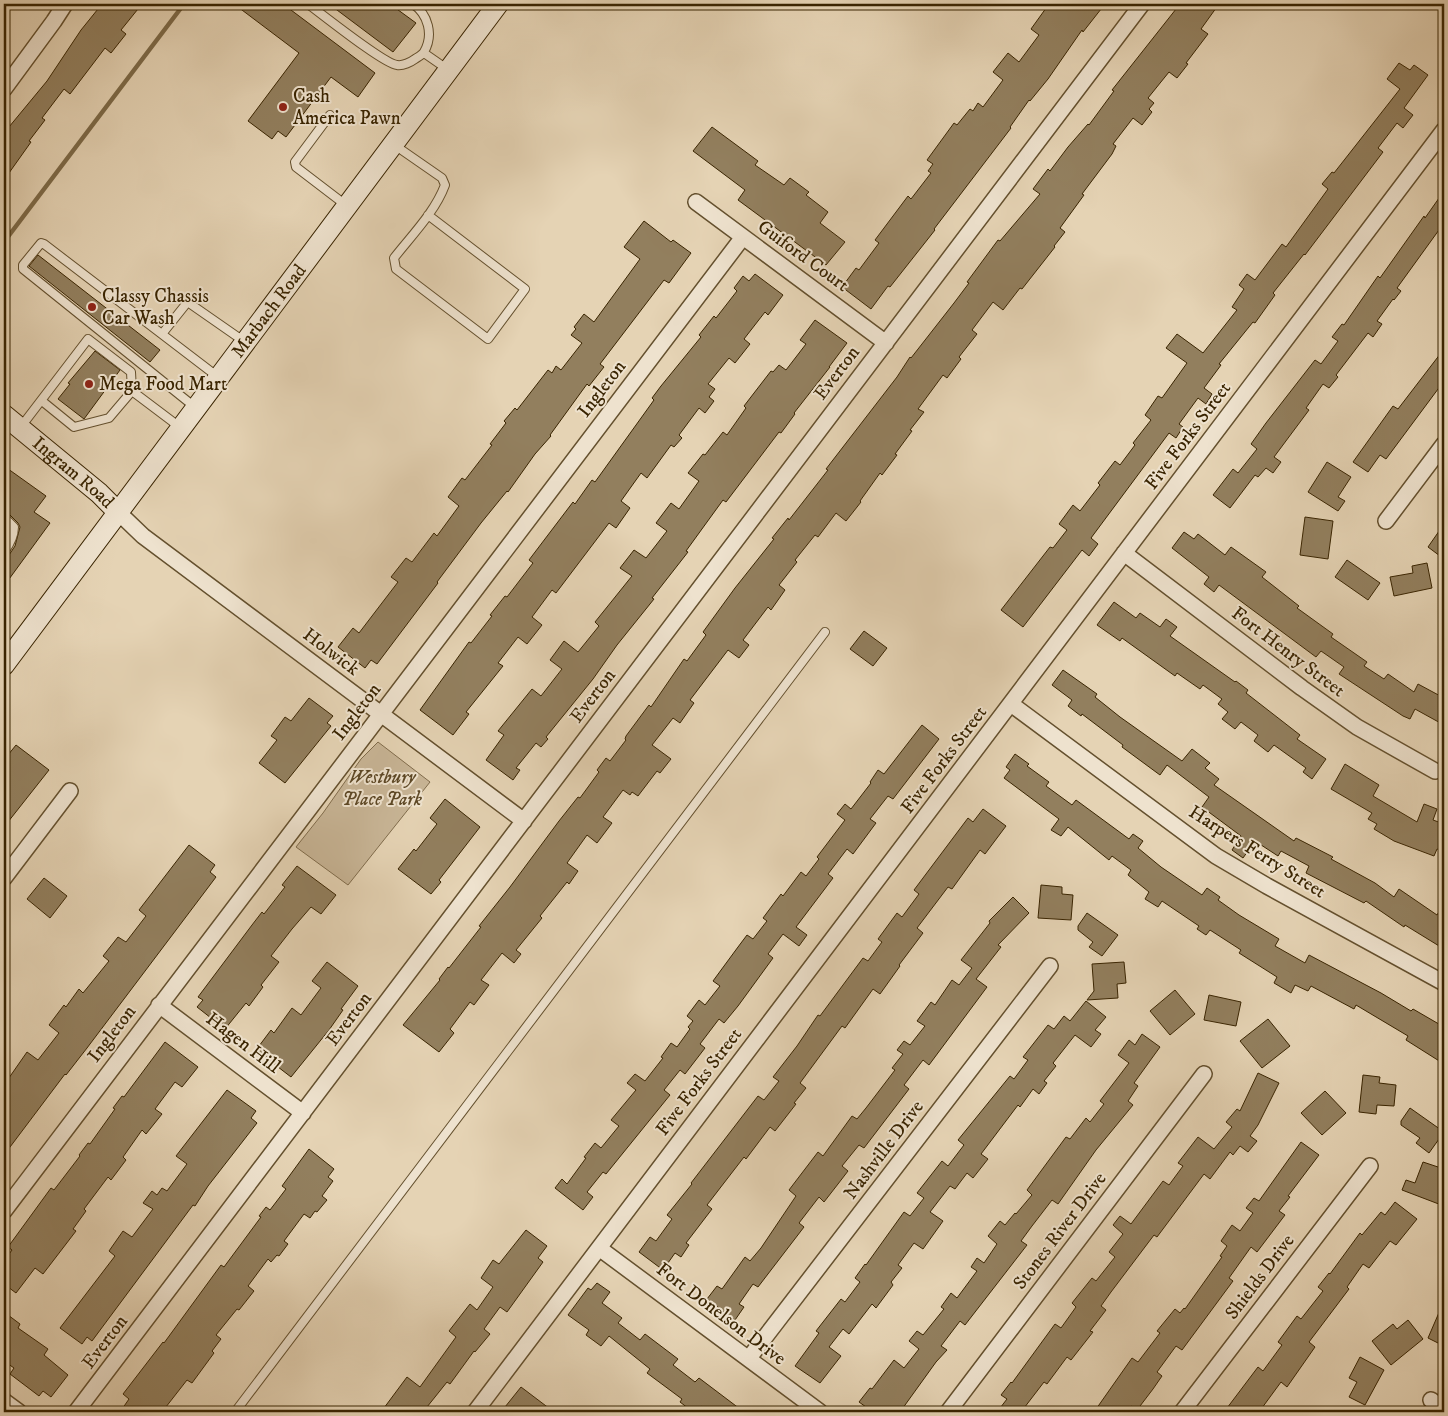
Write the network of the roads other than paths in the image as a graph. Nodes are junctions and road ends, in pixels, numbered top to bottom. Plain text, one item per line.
1 (65, 4) edge
2 (308, 4) edge
3 (413, 4) edge
4 (498, 4) edge
5 (1142, 4) edge
6 (424, 53) junction
7 (449, 70) junction
8 (4, 89) edge
9 (330, 115) dead end
10 (1444, 130) edge
11 (394, 144) junction
12 (696, 202) dead end
13 (347, 206) junction
14 (428, 216) junction
15 (743, 237) junction
16 (162, 334) junction
17 (245, 342) junction
18 (886, 342) junction
19 (138, 362) junction
20 (131, 372) junction
21 (218, 378) junction
22 (132, 391) junction
23 (42, 401) junction
24 (196, 408) junction
25 (4, 415) edge
26 (20, 428) junction
27 (181, 428) junction
28 (1444, 444) edge
29 (118, 512) junction
30 (4, 517) edge
31 (1386, 521) dead end
32 (4, 552) edge
33 (1124, 554) junction
34 (825, 632) dead end
35 (4, 665) edge
36 (1011, 704) junction
37 (380, 714) junction
38 (1435, 772) dead end
39 (70, 791) dead end
40 (524, 821) junction
41 (4, 878) edge
42 (1050, 966) dead end
43 (1444, 983) edge
44 (159, 1005) junction
45 (1204, 1074) dead end
46 (303, 1113) junction
47 (1370, 1166) dead end
48 (4, 1211) edge
49 (599, 1248) junction
50 (749, 1358) junction
51 (1431, 1400) dead end
52 (4, 1401) edge
53 (1444, 1410) edge
54 (19, 1412) edge
55 (76, 1412) edge
56 (235, 1412) edge
57 (474, 1412) edge
58 (820, 1412) edge
59 (948, 1412) edge
60 (1182, 1412) edge

1 - 8 street
2 - 6 lane
3 - 6 lane
4 - 7 main road, Marbach Road
5 - 18 street, Everton
6 - 7 lane
7 - 11 main road, Marbach Road
9 - 13 lane
10 - 33 street, Five Forks Street
11 - 13 main road, Marbach Road
11 - 14 lane
12 - 15 street, Guiford Court
13 - 17 main road, Marbach Road
14 - 14 lane
15 - 18 street, Guiford Court
15 - 37 street, Ingleton
16 - 17 lane
16 - 19 lane
16 - 21 lane
17 - 21 main road, Marbach Road
18 - 40 street, Everton
19 - 20 lane
19 - 24 lane
20 - 22 lane
20 - 23 lane
21 - 24 main road, Marbach Road
22 - 23 lane
22 - 27 lane
23 - 26 lane
24 - 27 main road, Marbach Road
25 - 26 main road, Ingram Road
26 - 29 main road, Ingram Road
27 - 29 main road, Marbach Road
28 - 31 street
29 - 35 main road, Marbach Road
29 - 37 street, Holwick
30 - 32 lane
33 - 36 street, Five Forks Street
33 - 38 street, Fort Henry Street
34 - 56 lane
36 - 43 street, Harpers Ferry Street
36 - 49 street, Five Forks Street
37 - 40 street, Holwick
37 - 44 street, Ingleton
39 - 41 street
40 - 46 street, Everton
42 - 50 street, Nashville Drive
44 - 46 street, Hagen Hill
44 - 48 street, Ingleton
45 - 59 street, Stones River Drive
46 - 55 street, Everton
47 - 60 street, Shields Drive
49 - 50 street, Fort Donelson Drive
49 - 57 street, Five Forks Street
50 - 58 street, Fort Donelson Drive
51 - 53 street
52 - 54 street

